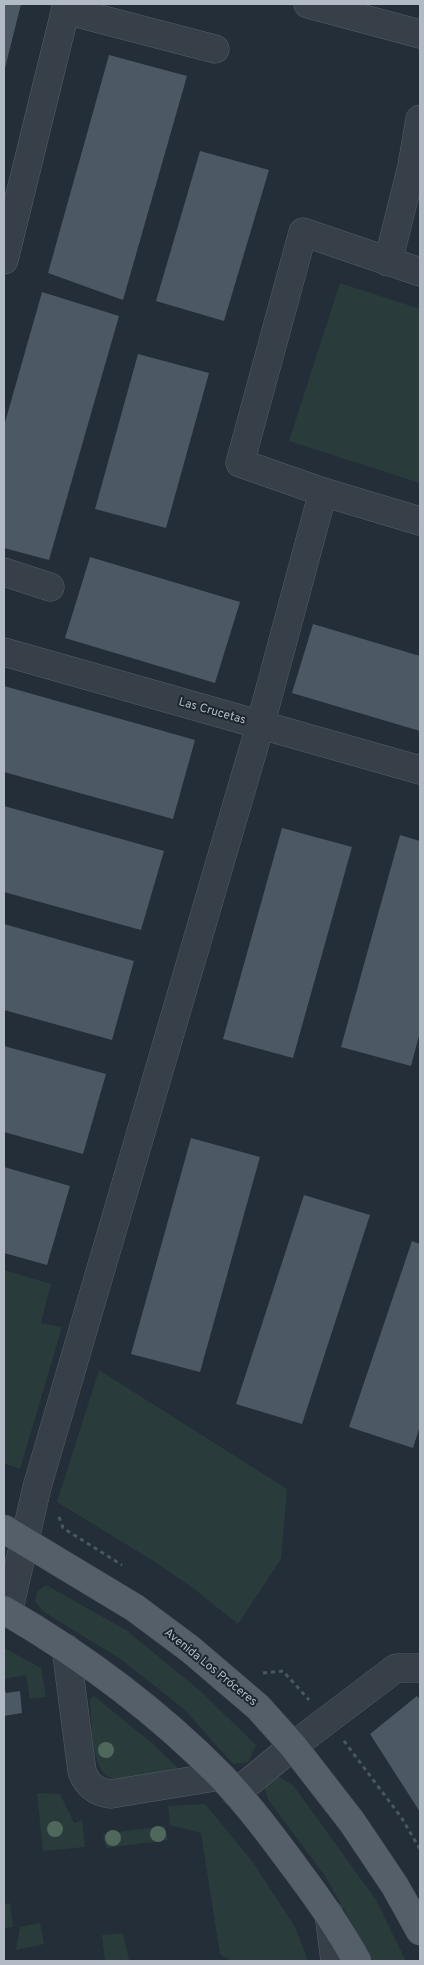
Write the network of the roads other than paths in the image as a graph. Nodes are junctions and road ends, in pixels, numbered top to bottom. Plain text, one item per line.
1 (308, 4) edge
2 (66, 7) edge
3 (420, 34) edge
4 (215, 49) dead end
5 (420, 120) edge
6 (412, 202) edge
7 (5, 248) edge
8 (388, 262) junction
9 (420, 272) edge
10 (323, 492) junction
11 (420, 521) edge
12 (4, 572) edge
13 (50, 587) dead end
14 (4, 652) edge
15 (260, 726) junction
16 (420, 770) edge
17 (14, 1534) edge
18 (6, 1612) edge
19 (66, 1648) junction
20 (420, 1668) edge
21 (294, 1746) junction
22 (228, 1785) junction
23 (329, 1914) junction
24 (420, 1931) edge
25 (335, 1961) edge
26 (357, 1961) edge

1 - 3 street
2 - 4 street
2 - 7 street
5 - 6 street
6 - 8 street
8 - 9 street
8 - 10 street
10 - 11 street
10 - 15 street
12 - 13 street
14 - 15 street, Las Crucetas
15 - 16 street, Las Crucetas
15 - 17 street
17 - 18 street
17 - 21 main road, Avenida Los Próceres
18 - 19 main road
19 - 22 main road
19 - 22 street
20 - 21 street
21 - 22 street
21 - 24 main road, Avenida Los Próceres
22 - 23 main road
23 - 25 street
23 - 26 main road

